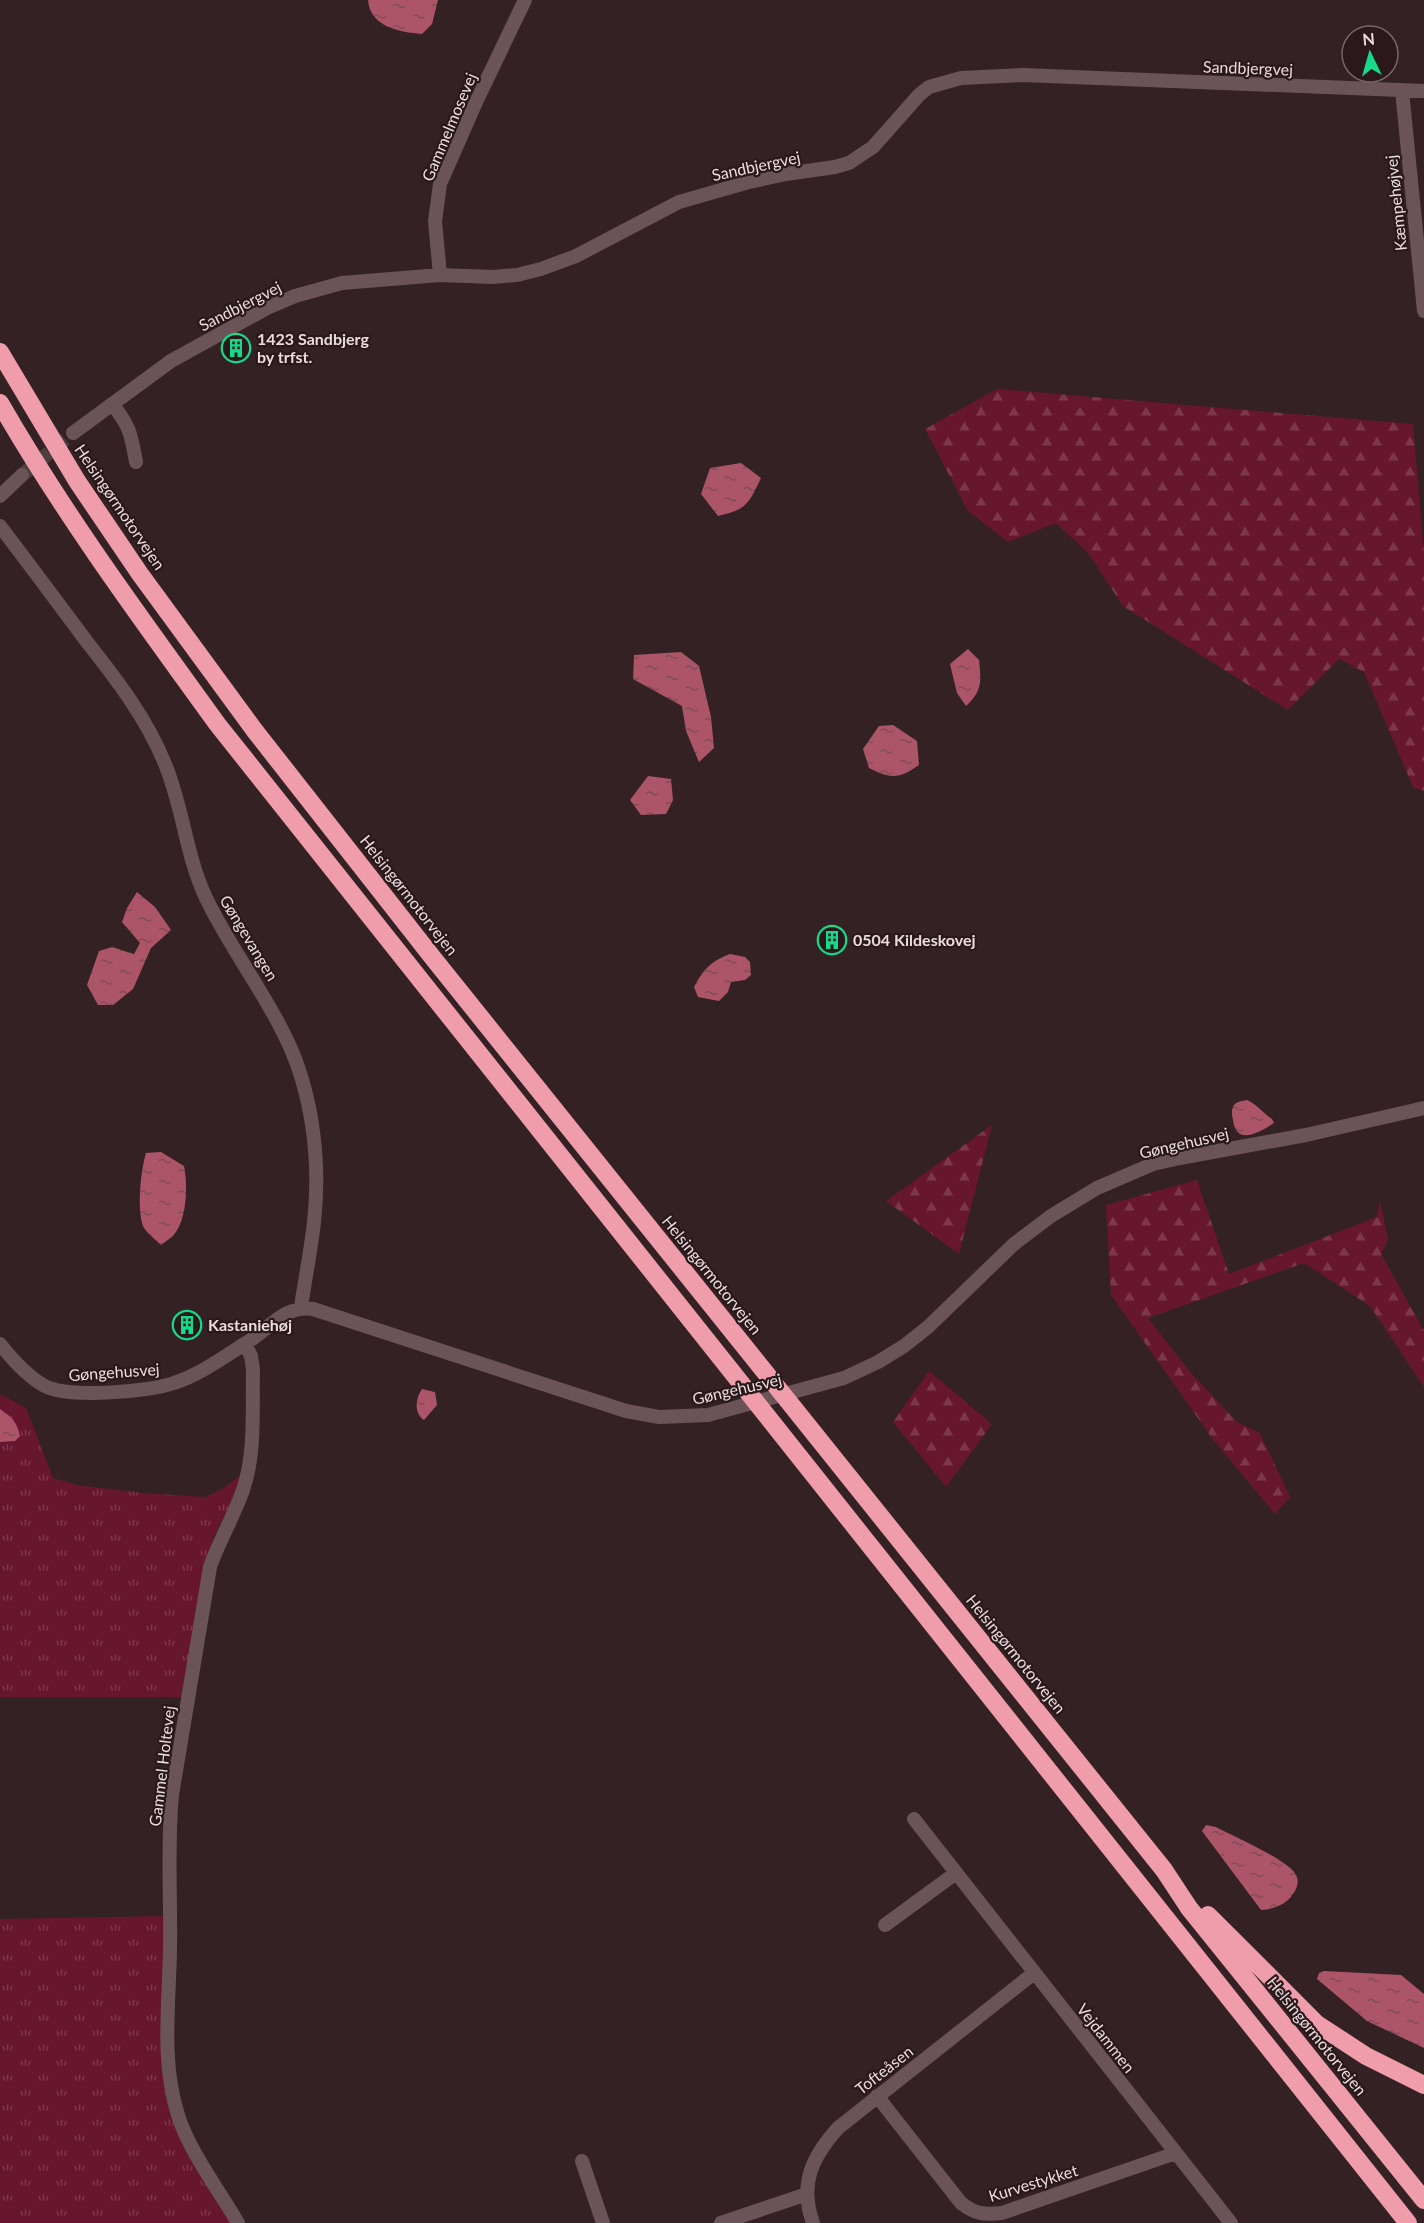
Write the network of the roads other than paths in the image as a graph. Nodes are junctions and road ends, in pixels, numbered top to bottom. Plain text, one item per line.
1 (525, 0) edge
2 (1424, 91) edge
3 (1402, 92) junction
4 (440, 275) junction
5 (1424, 311) edge
6 (0, 352) edge
7 (0, 404) edge
8 (112, 404) junction
9 (73, 433) tunnel mouth
10 (136, 462) dead end
11 (22, 475) tunnel mouth
12 (0, 496) edge
13 (0, 526) edge
14 (1424, 1108) edge
15 (301, 1307) junction
16 (0, 1344) edge
17 (245, 1344) junction
18 (914, 1819) dead end
19 (1164, 1870) junction
20 (956, 1873) junction
21 (885, 1925) dead end
22 (1034, 1973) junction
23 (1424, 2085) edge
24 (877, 2096) junction
25 (1176, 2153) junction
26 (582, 2161) dead end
27 (807, 2194) junction
28 (1424, 2200) edge
29 (238, 2223) edge
30 (603, 2223) edge
31 (721, 2223) edge
32 (813, 2223) edge
33 (1231, 2223) edge
34 (1408, 2223) edge

1 - 4 street, Gammelmosevej
2 - 3 street, Sandbjergvej
3 - 4 street, Sandbjergvej
3 - 5 street, Kæmpehøjvej
4 - 8 street, Sandbjergvej
6 - 19 highway, Helsingørmotorvejen
7 - 34 highway
8 - 9 street, Sandbjergvej
8 - 10 street
11 - 12 street
13 - 15 street, Gøngevangen
14 - 15 street, Gøngehusvej
15 - 17 street, Gøngehusvej
16 - 17 street, Gøngehusvej
17 - 29 street, Gammel Holtevej
18 - 20 street, Vejdammen
19 - 23 highway
19 - 28 highway, Helsingørmotorvejen
20 - 21 street
20 - 22 street, Vejdammen
22 - 24 street, Tofteåsen
22 - 25 street, Vejdammen
24 - 25 street, Kurvestykket
24 - 27 street, Tofteåsen
25 - 33 street, Vejdammen
26 - 30 street
27 - 31 street
27 - 32 street, Tofteåsen

